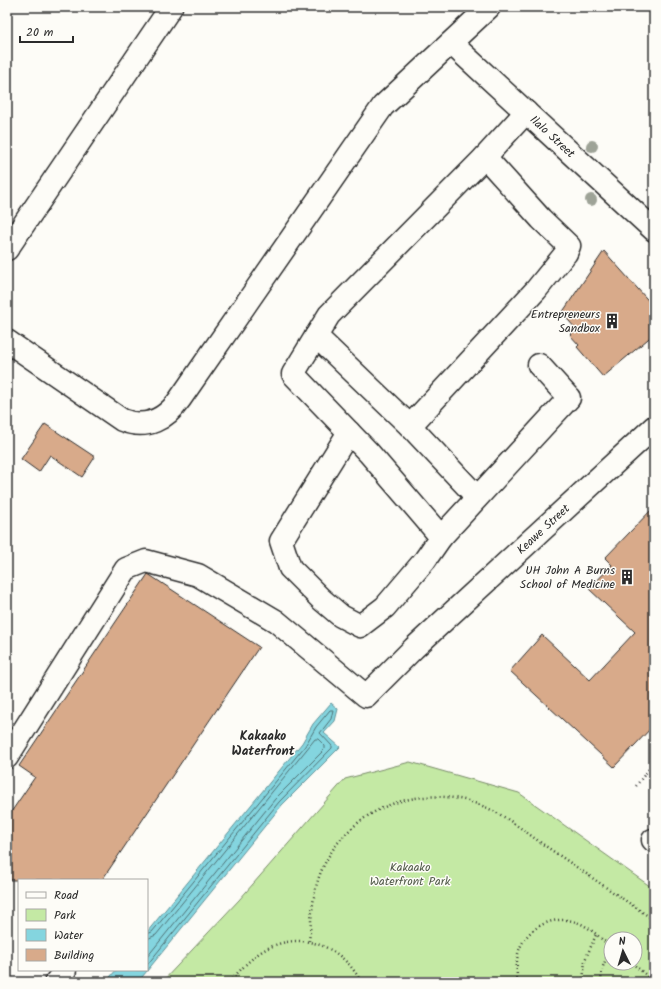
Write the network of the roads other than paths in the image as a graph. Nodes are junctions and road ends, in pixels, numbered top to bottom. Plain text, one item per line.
1 (171, 7) edge
2 (489, 7) edge
3 (451, 43) junction
4 (526, 112) junction
5 (485, 157) junction
6 (654, 230) edge
7 (7, 248) edge
8 (316, 336) junction
9 (11, 343) edge
10 (538, 365) dead end
11 (410, 426) junction
12 (654, 427) edge
13 (349, 432) junction
14 (477, 497) junction
15 (441, 538) junction
16 (7, 757) edge
17 (64, 971) edge
18 (56, 982) edge

1 - 7 street
2 - 3 street
3 - 4 street, Ilalo Street
3 - 9 street
4 - 5 street
4 - 6 street, Ilalo Street
5 - 8 street
5 - 11 street
8 - 11 street
8 - 13 street
10 - 14 street
11 - 14 street
12 - 16 street, Keawe Street
13 - 15 street
13 - 15 street
14 - 15 street
17 - 18 street

